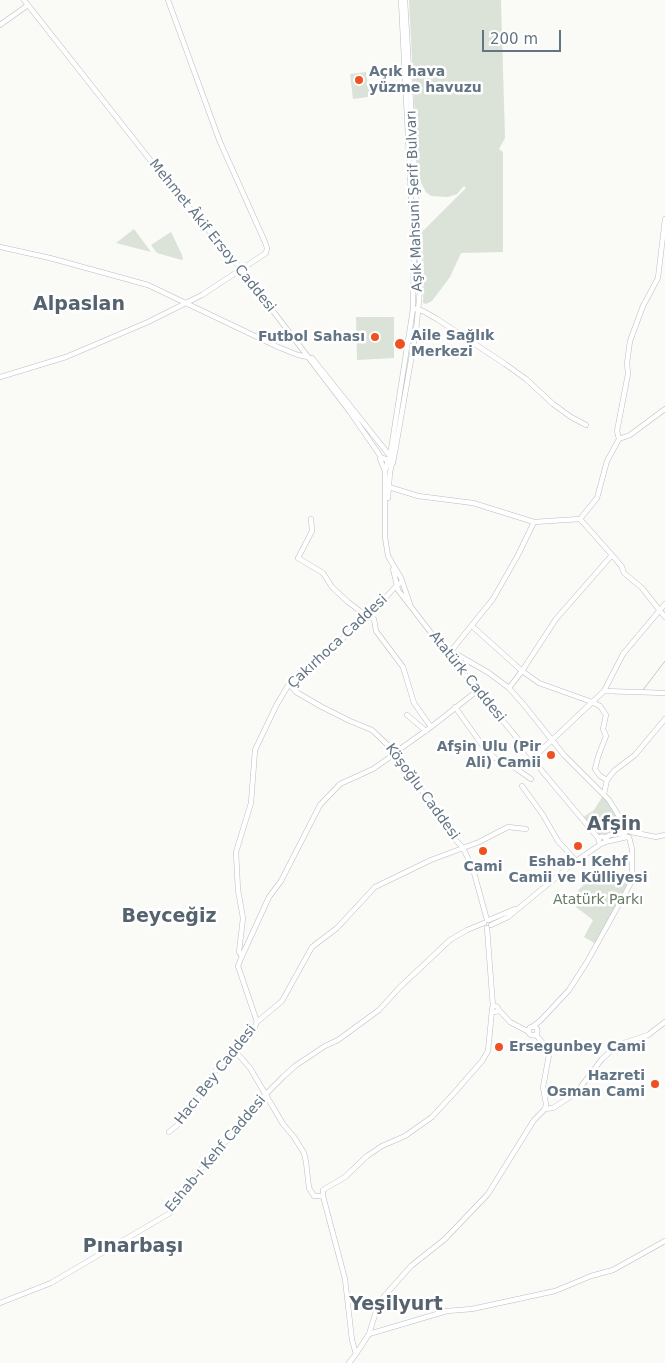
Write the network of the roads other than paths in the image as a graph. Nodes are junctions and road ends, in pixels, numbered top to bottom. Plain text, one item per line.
1 (24, 0) edge
2 (168, 0) edge
3 (401, 0) edge
4 (405, 0) edge
5 (28, 5) junction
6 (0, 25) edge
7 (665, 219) edge
8 (0, 247) edge
9 (242, 268) junction
10 (186, 304) junction
11 (413, 309) junction
12 (419, 309) junction
13 (308, 358) junction
14 (0, 377) edge
15 (665, 409) edge
16 (586, 425) dead end
17 (619, 439) junction
18 (380, 459) dead end
19 (392, 459) junction
20 (387, 464) junction
21 (385, 471) junction
22 (389, 487) junction
23 (311, 519) dead end
24 (386, 519) junction
25 (580, 519) junction
26 (534, 522) junction
27 (612, 555) junction
28 (393, 567) junction
29 (402, 582) junction
30 (396, 586) junction
31 (665, 604) edge
32 (411, 607) junction
33 (660, 609) junction
34 (368, 617) junction
35 (665, 617) edge
36 (472, 626) junction
37 (450, 652) junction
38 (522, 671) junction
39 (289, 684) junction
40 (509, 688) junction
41 (477, 691) junction
42 (604, 691) junction
43 (665, 693) edge
44 (592, 702) junction
45 (455, 707) junction
46 (407, 715) dead end
47 (665, 719) edge
48 (431, 727) junction
49 (426, 731) junction
50 (552, 740) junction
51 (396, 753) junction
52 (533, 758) junction
53 (531, 779) dead end
54 (607, 780) junction
55 (522, 786) dead end
56 (604, 794) junction
57 (526, 829) dead end
58 (629, 834) junction
59 (665, 835) edge
60 (602, 841) junction
61 (463, 848) junction
62 (576, 861) junction
63 (520, 907) junction
64 (496, 918) junction
65 (488, 923) junction
66 (497, 923) junction
67 (242, 956) junction
68 (495, 1009) junction
69 (257, 1022) junction
70 (665, 1022) edge
71 (534, 1031) junction
72 (235, 1052) junction
73 (266, 1093) junction
74 (546, 1107) junction
75 (169, 1132) dead end
76 (323, 1196) junction
77 (665, 1241) edge
78 (0, 1303) edge
79 (369, 1334) junction
80 (356, 1354) junction
81 (349, 1363) edge

1 - 5 street, Mehmet Âkif Ersoy Caddesi
2 - 9 street
3 - 11 street, Aşık Mahsuni Şerif Bulvarı
4 - 12 street, Aşık Mahsuni Şerif Bulvarı
5 - 6 street
5 - 9 street, Mehmet Âkif Ersoy Caddesi
7 - 17 street
8 - 10 street
9 - 10 street
9 - 13 street, Mehmet Âkif Ersoy Caddesi
9 - 19 street, Mehmet Âkif Ersoy Caddesi
10 - 13 street
10 - 14 street
11 - 12 street
11 - 19 street, Aşık Mahsuni Şerif Bulvarı
12 - 16 street
12 - 19 street, Aşık Mahsuni Şerif Bulvarı
13 - 20 street, Mehmet Âkif Ersoy Caddesi
15 - 17 street
17 - 25 street
18 - 21 street
19 - 20 street, Atatürk Caddesi
19 - 20 street
19 - 22 street, Aşık Mahsuni Şerif Bulvarı
20 - 21 street, Atatürk Caddesi
21 - 24 street, Atatürk Caddesi
22 - 24 street, Aşık Mahsuni Şerif Bulvarı
22 - 26 street
23 - 34 street
24 - 28 street, Atatürk Caddesi
25 - 26 street
25 - 27 street
26 - 36 street
27 - 33 street
27 - 38 street
28 - 29 street, Atatürk Caddesi
28 - 30 street, Atatürk Caddesi
29 - 30 street, Çakırhoca Caddesi
29 - 32 street, Atatürk Caddesi
30 - 32 street, Atatürk Caddesi
30 - 34 street, Çakırhoca Caddesi
31 - 33 street
32 - 37 street, Atatürk Caddesi
33 - 35 street
33 - 42 street
34 - 39 street, Çakırhoca Caddesi
34 - 48 street
36 - 37 street
36 - 38 street
37 - 40 street
37 - 41 street, Atatürk Caddesi
38 - 40 street
38 - 44 street
39 - 51 street, Köşoğlu Caddesi
39 - 67 street, Çakırhoca Caddesi
40 - 50 street
41 - 45 street
41 - 52 street, Atatürk Caddesi
42 - 43 street
42 - 44 street
44 - 50 street
44 - 54 street
45 - 48 street
45 - 53 street
46 - 49 street
47 - 54 street
48 - 49 street
49 - 51 street
50 - 52 street
50 - 56 street
51 - 61 street, Köşoğlu Caddesi
51 - 67 street
52 - 60 street, Atatürk Caddesi
54 - 56 street
55 - 62 street
56 - 58 street
57 - 61 street, Hacı Bey Caddesi
58 - 59 street
58 - 60 street
58 - 71 street
60 - 62 street
61 - 65 street, Köşoğlu Caddesi
61 - 69 street, Hacı Bey Caddesi
62 - 63 street
63 - 64 street
63 - 66 street
64 - 65 street
64 - 66 street
65 - 66 street
65 - 68 street, Köşoğlu Caddesi
65 - 73 street, Eshab-ı Kehf Caddesi
67 - 69 street, Çakırhoca Caddesi
68 - 71 street
68 - 76 street
69 - 72 street, Hacı Bey Caddesi
70 - 74 street
71 - 74 street
72 - 73 street
72 - 75 street, Hacı Bey Caddesi
73 - 76 street
73 - 78 street, Eshab-ı Kehf Caddesi
74 - 79 street
76 - 80 street
77 - 79 street
79 - 80 street
80 - 81 street

